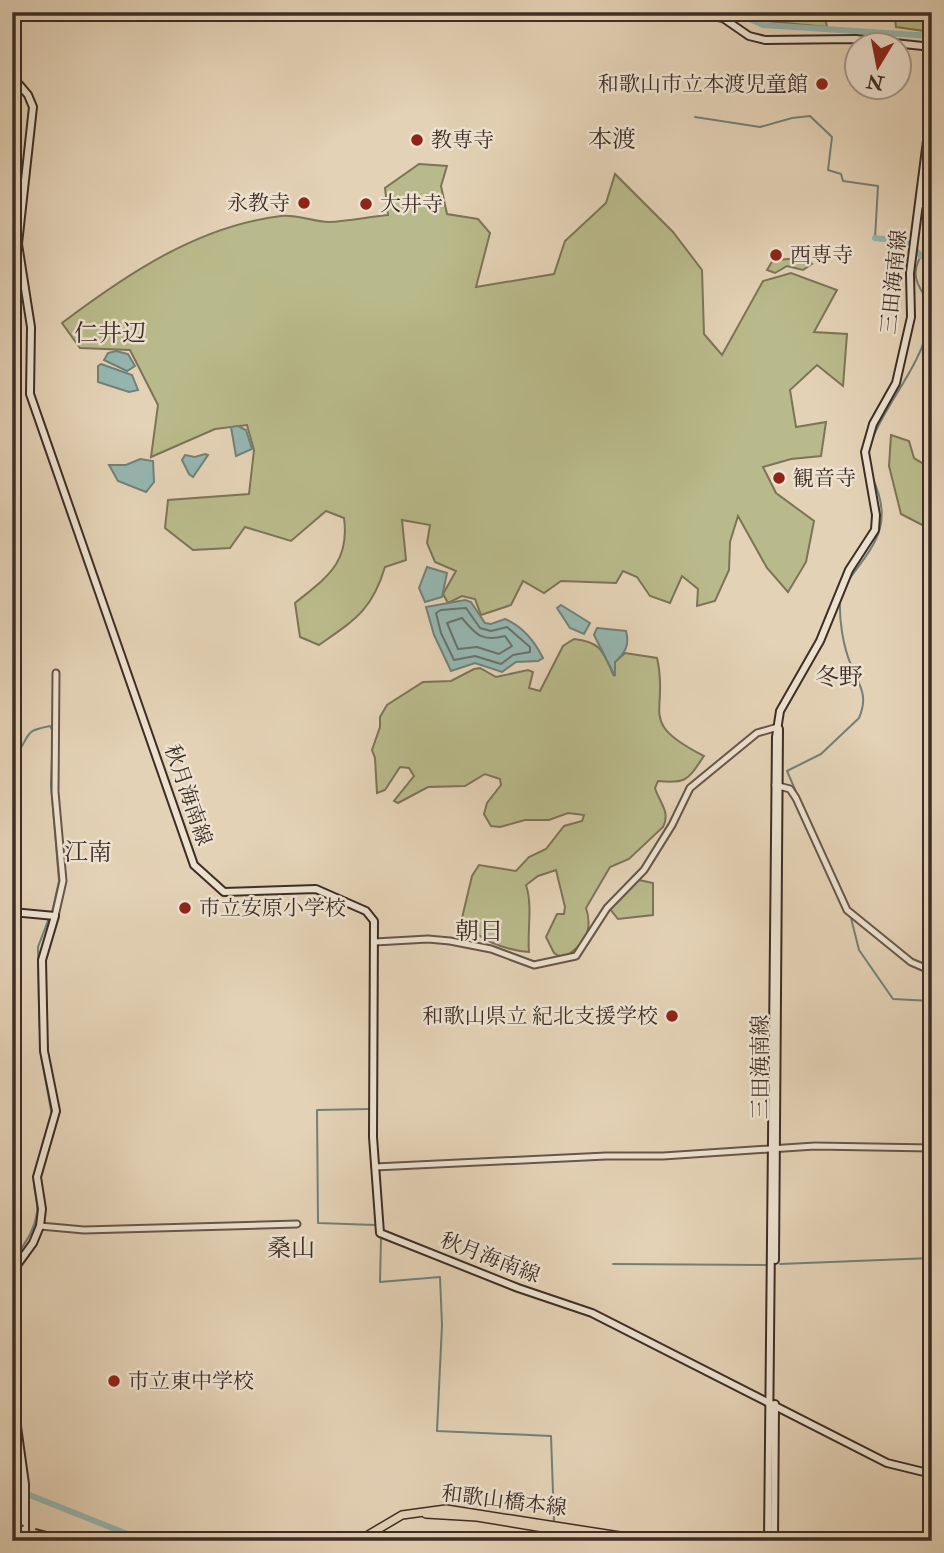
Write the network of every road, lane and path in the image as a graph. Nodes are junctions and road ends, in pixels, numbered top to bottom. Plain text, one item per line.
1 (693, 12) edge
2 (932, 47) edge
3 (12, 76) edge
4 (932, 102) edge
5 (932, 204) edge
6 (919, 205) junction
7 (57, 673) dead end
8 (778, 727) junction
9 (778, 785) junction
10 (12, 912) edge
11 (55, 916) junction
12 (375, 942) junction
13 (932, 971) edge
14 (774, 1147) junction
15 (932, 1148) edge
16 (374, 1167) junction
17 (297, 1224) dead end
18 (40, 1226) junction
19 (12, 1272) edge
20 (12, 1365) edge
21 (773, 1406) junction
22 (932, 1474) edge
23 (402, 1517) junction
24 (25, 1541) edge
25 (358, 1541) edge
26 (365, 1541) edge
27 (622, 1541) edge
28 (652, 1541) edge
29 (771, 1541) edge

1 - 2 main road
3 - 12 main road, 秋月海南線
4 - 6 main road, 三田海南線
5 - 6 street
6 - 8 main road, 三田海南線
7 - 11 street
8 - 9 main road, 三田海南線
8 - 12 street
9 - 13 street
9 - 14 main road, 三田海南線
10 - 11 main road
11 - 18 main road
12 - 16 main road, 秋月海南線
14 - 15 street
14 - 16 street
14 - 21 main road, 三田海南線
16 - 21 main road, 秋月海南線
17 - 18 street
18 - 19 main road
20 - 24 main road
21 - 22 main road, 秋月海南線
21 - 29 main road
23 - 25 main road, 和歌山橋本線
23 - 26 main road, 和歌山橋本線
23 - 27 main road, 和歌山橋本線
23 - 28 main road, 和歌山橋本線

